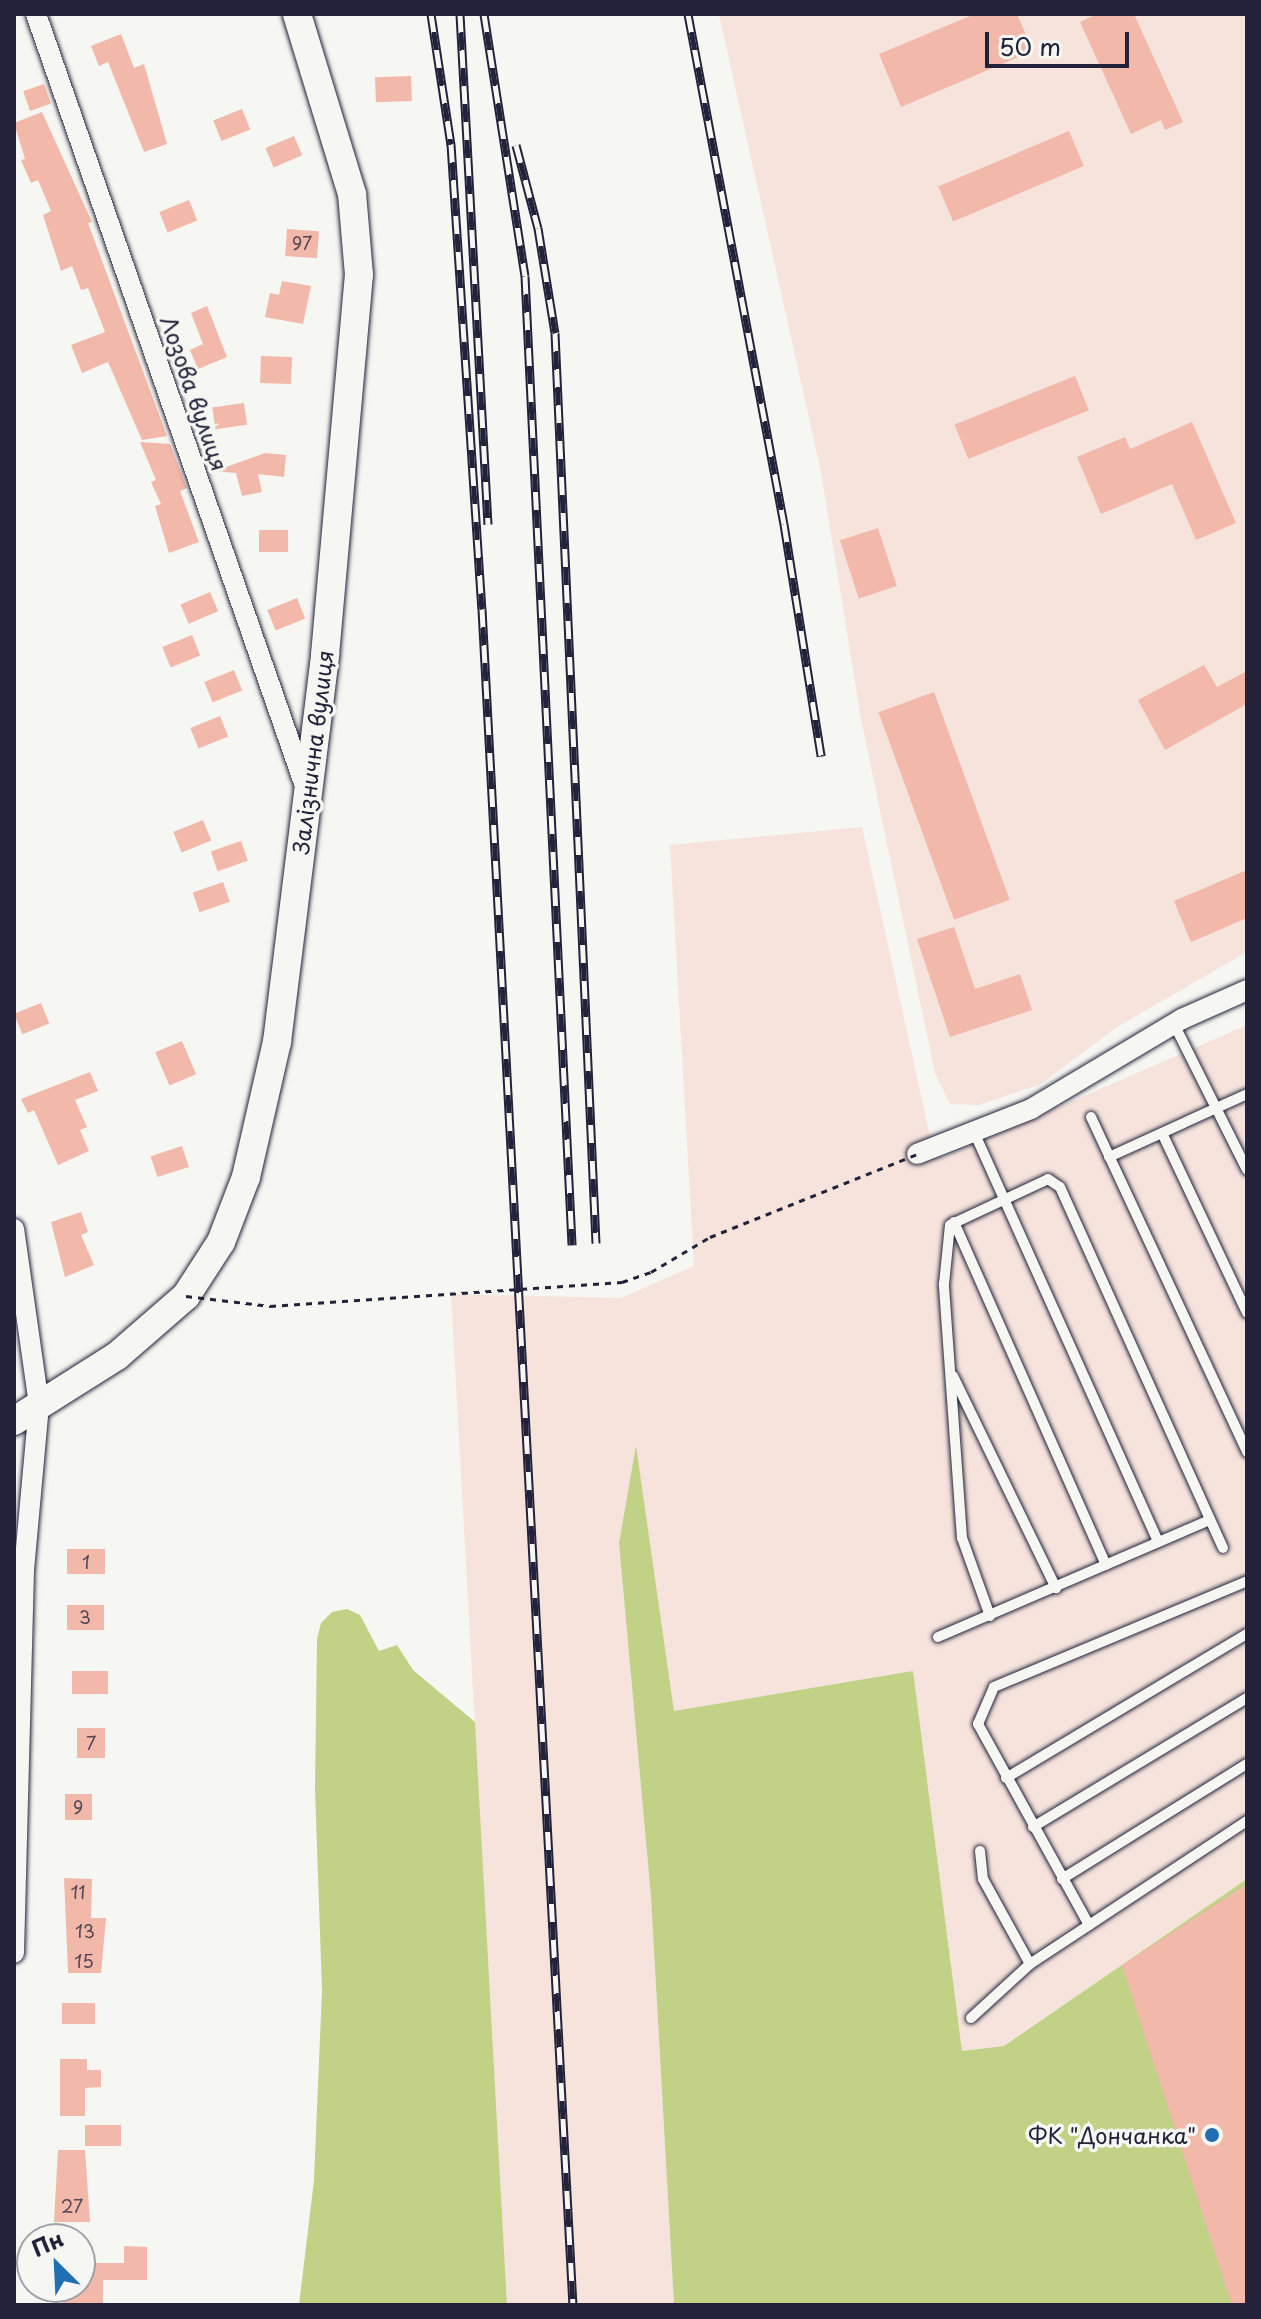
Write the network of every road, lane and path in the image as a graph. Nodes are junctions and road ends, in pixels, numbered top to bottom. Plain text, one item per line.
1 (36, 14) edge
2 (297, 14) edge
3 (306, 789) junction
4 (1247, 990) edge
5 (1174, 1024) junction
6 (1247, 1094) edge
7 (1218, 1109) junction
8 (1091, 1117) dead end
9 (974, 1132) junction
10 (1162, 1133) junction
11 (917, 1154) joint
12 (1109, 1157) junction
13 (1247, 1170) edge
14 (1001, 1200) junction
15 (954, 1222) junction
16 (14, 1229) edge
17 (186, 1296) junction
18 (1247, 1313) edge
19 (950, 1371) junction
20 (39, 1405) junction
21 (14, 1421) edge
22 (1247, 1452) edge
23 (1210, 1520) junction
24 (1158, 1541) junction
25 (1223, 1548) dead end
26 (1106, 1565) junction
27 (19, 1574) edge
28 (1247, 1581) edge
29 (1056, 1588) junction
30 (990, 1616) junction
31 (1247, 1634) edge
32 (938, 1637) dead end
33 (1247, 1698) edge
34 (1247, 1764) edge
35 (1006, 1778) junction
36 (1247, 1821) edge
37 (1033, 1827) junction
38 (980, 1851) dead end
39 (1062, 1879) junction
40 (1089, 1925) junction
41 (14, 1953) edge
42 (1030, 1964) junction
43 (971, 2018) dead end

1 - 3 street, Лозова вулиця
2 - 3 main road, Залізнична вулиця
3 - 17 main road, Залізнична вулиця
4 - 5 street
5 - 7 lane
5 - 9 street
6 - 7 lane
7 - 10 lane
7 - 13 lane
8 - 12 lane
9 - 11 street
9 - 14 lane
10 - 12 lane
10 - 18 lane
11 - 17 path, bridge
12 - 22 lane
14 - 15 lane
14 - 23 lane
14 - 24 lane
15 - 19 lane
15 - 26 lane
16 - 20 street
17 - 20 main road, Залізнична вулиця
19 - 29 lane
19 - 30 lane
20 - 21 main road, Залізнична вулиця
20 - 27 street
23 - 24 lane
23 - 25 lane
24 - 26 lane
26 - 29 lane
27 - 41 street
28 - 35 lane
29 - 30 lane
30 - 32 lane
31 - 35 lane
33 - 37 lane
34 - 39 lane
35 - 37 lane
36 - 40 lane
37 - 39 lane
38 - 42 lane
39 - 40 lane
40 - 42 lane
42 - 43 lane

